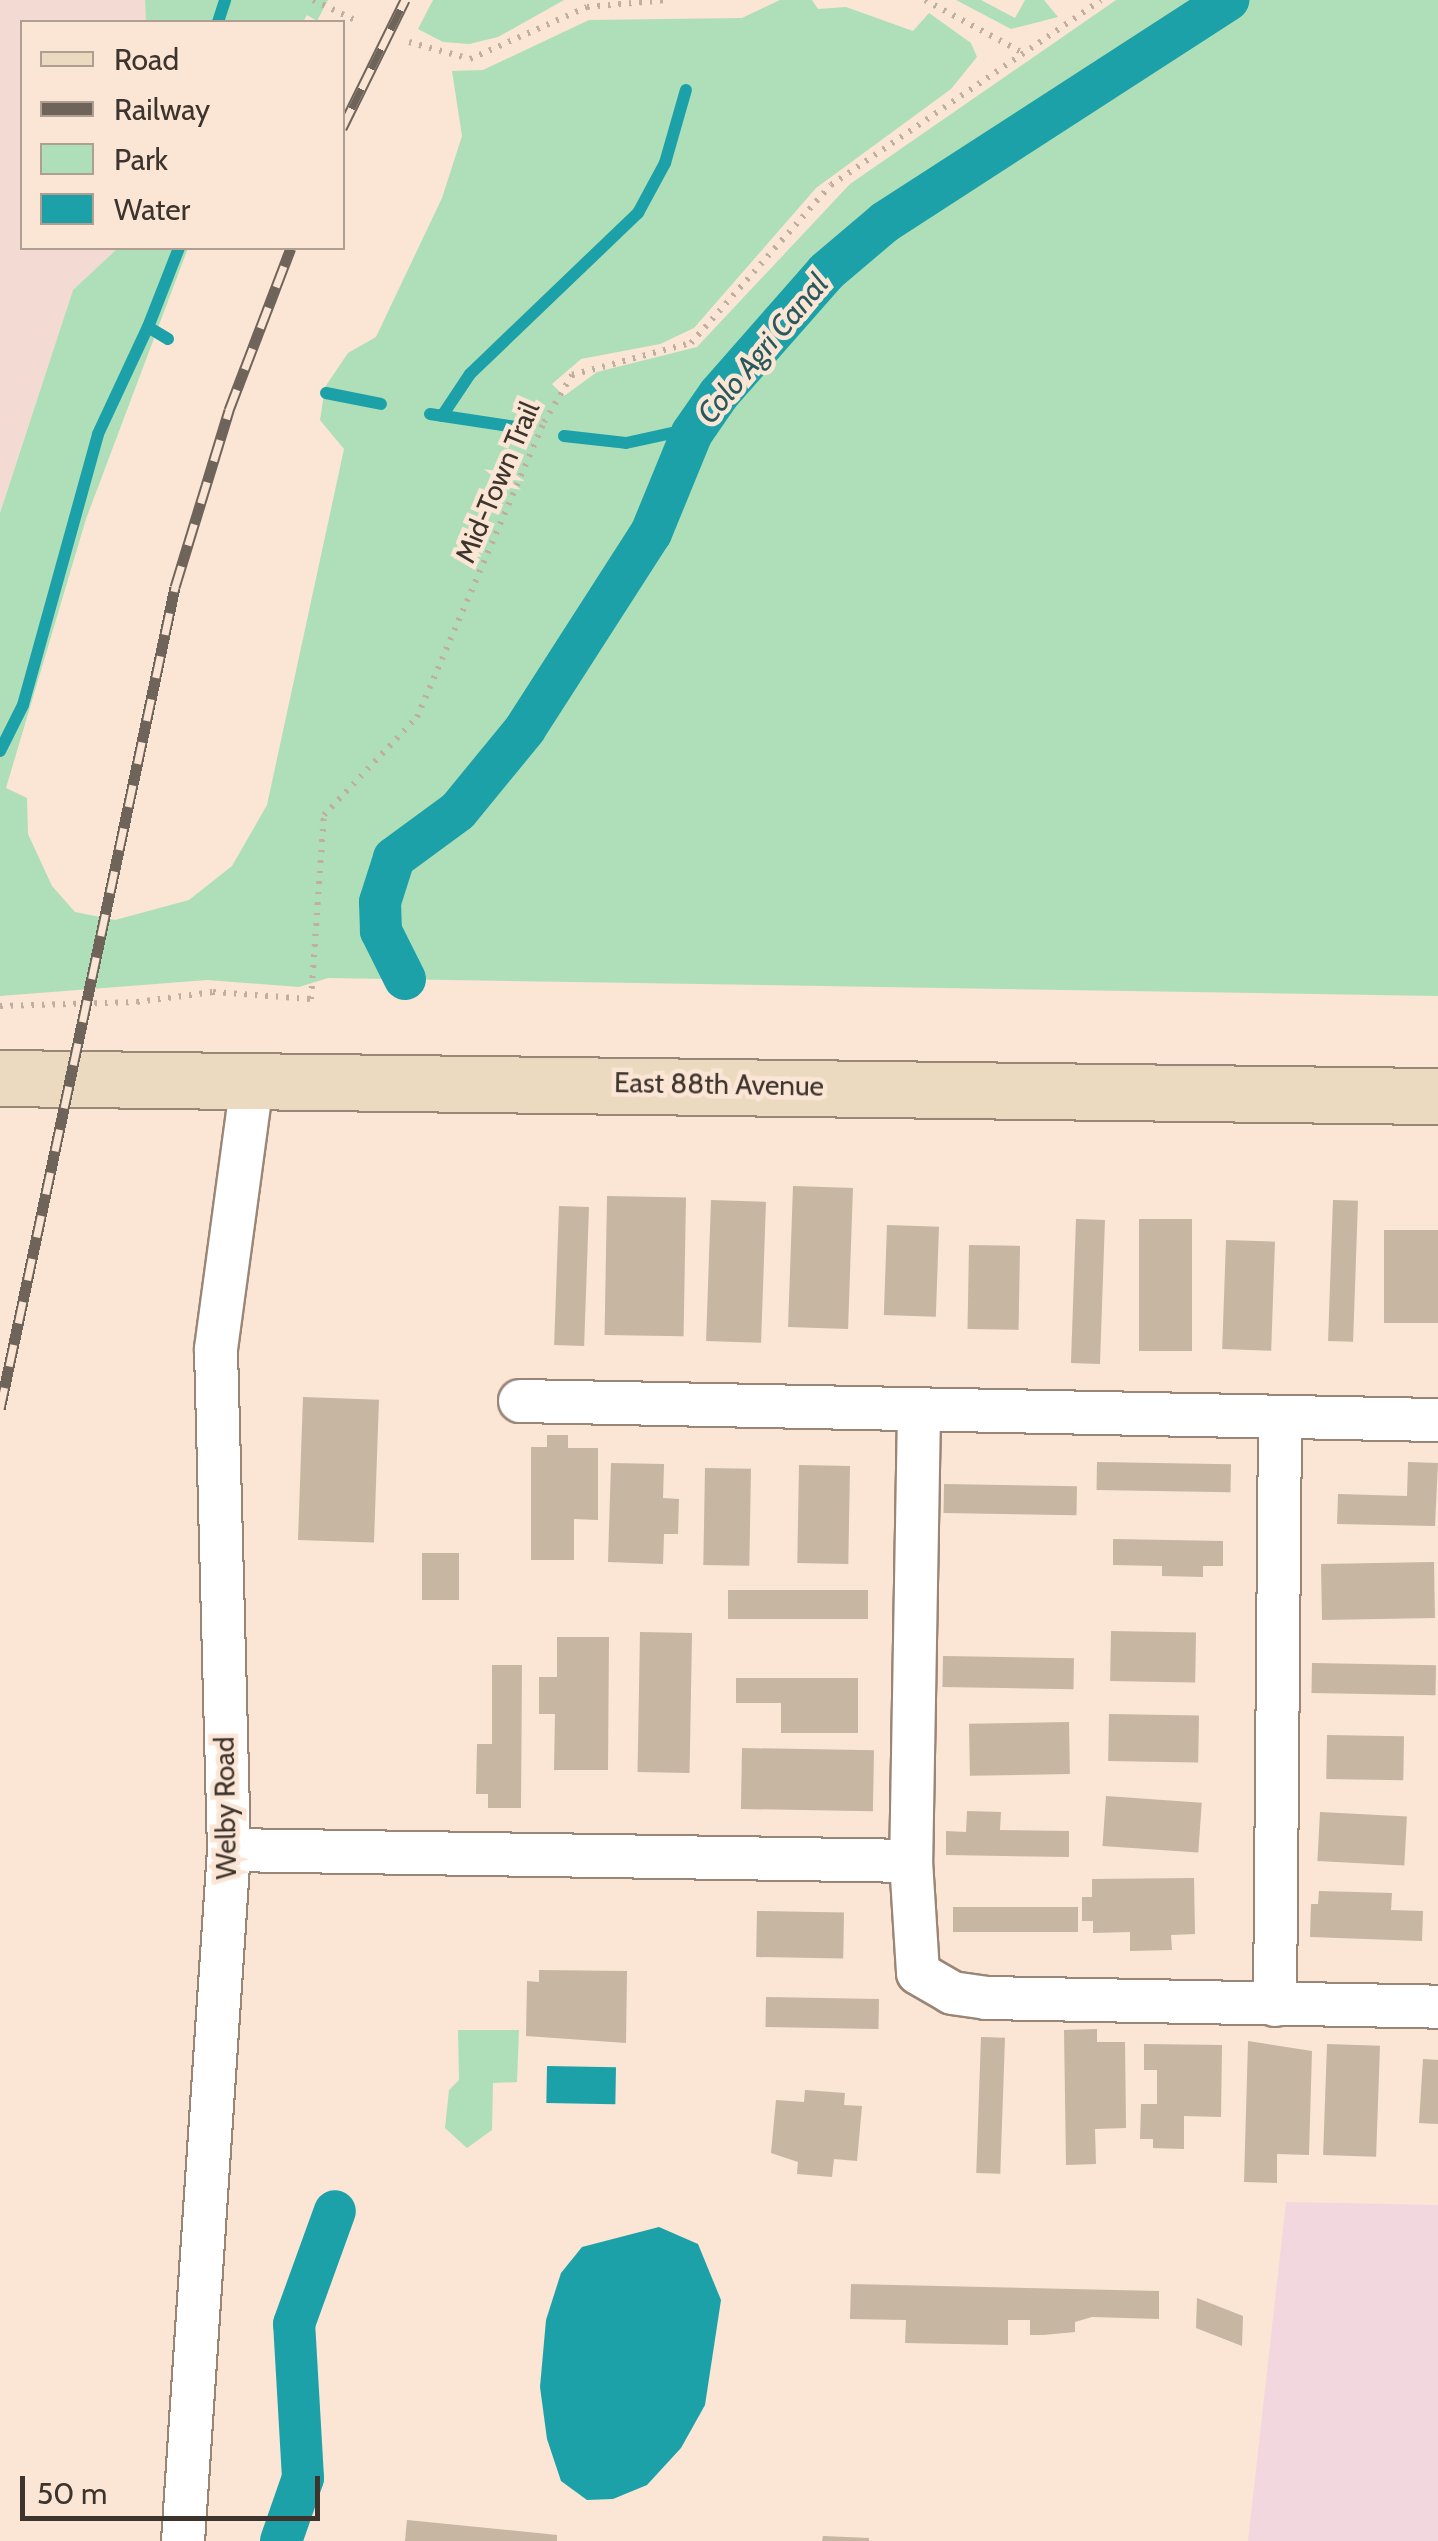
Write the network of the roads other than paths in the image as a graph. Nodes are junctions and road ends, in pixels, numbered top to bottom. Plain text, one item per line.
1 (253, 1076) junction
2 (0, 1078) edge
3 (1438, 1096) edge
4 (520, 1401) dead end
5 (919, 1412) junction
6 (1280, 1419) junction
7 (1438, 1420) edge
8 (229, 1850) junction
9 (911, 1860) junction
10 (1275, 2005) junction
11 (1438, 2007) edge
12 (183, 2541) edge

1 - 2 main road, East 88th Avenue
1 - 3 main road, East 88th Avenue
1 - 8 street, Welby Road
4 - 5 street
5 - 6 street
5 - 9 street
6 - 7 street
6 - 10 street
8 - 9 street
8 - 12 street, Welby Road
9 - 10 street
10 - 11 street

